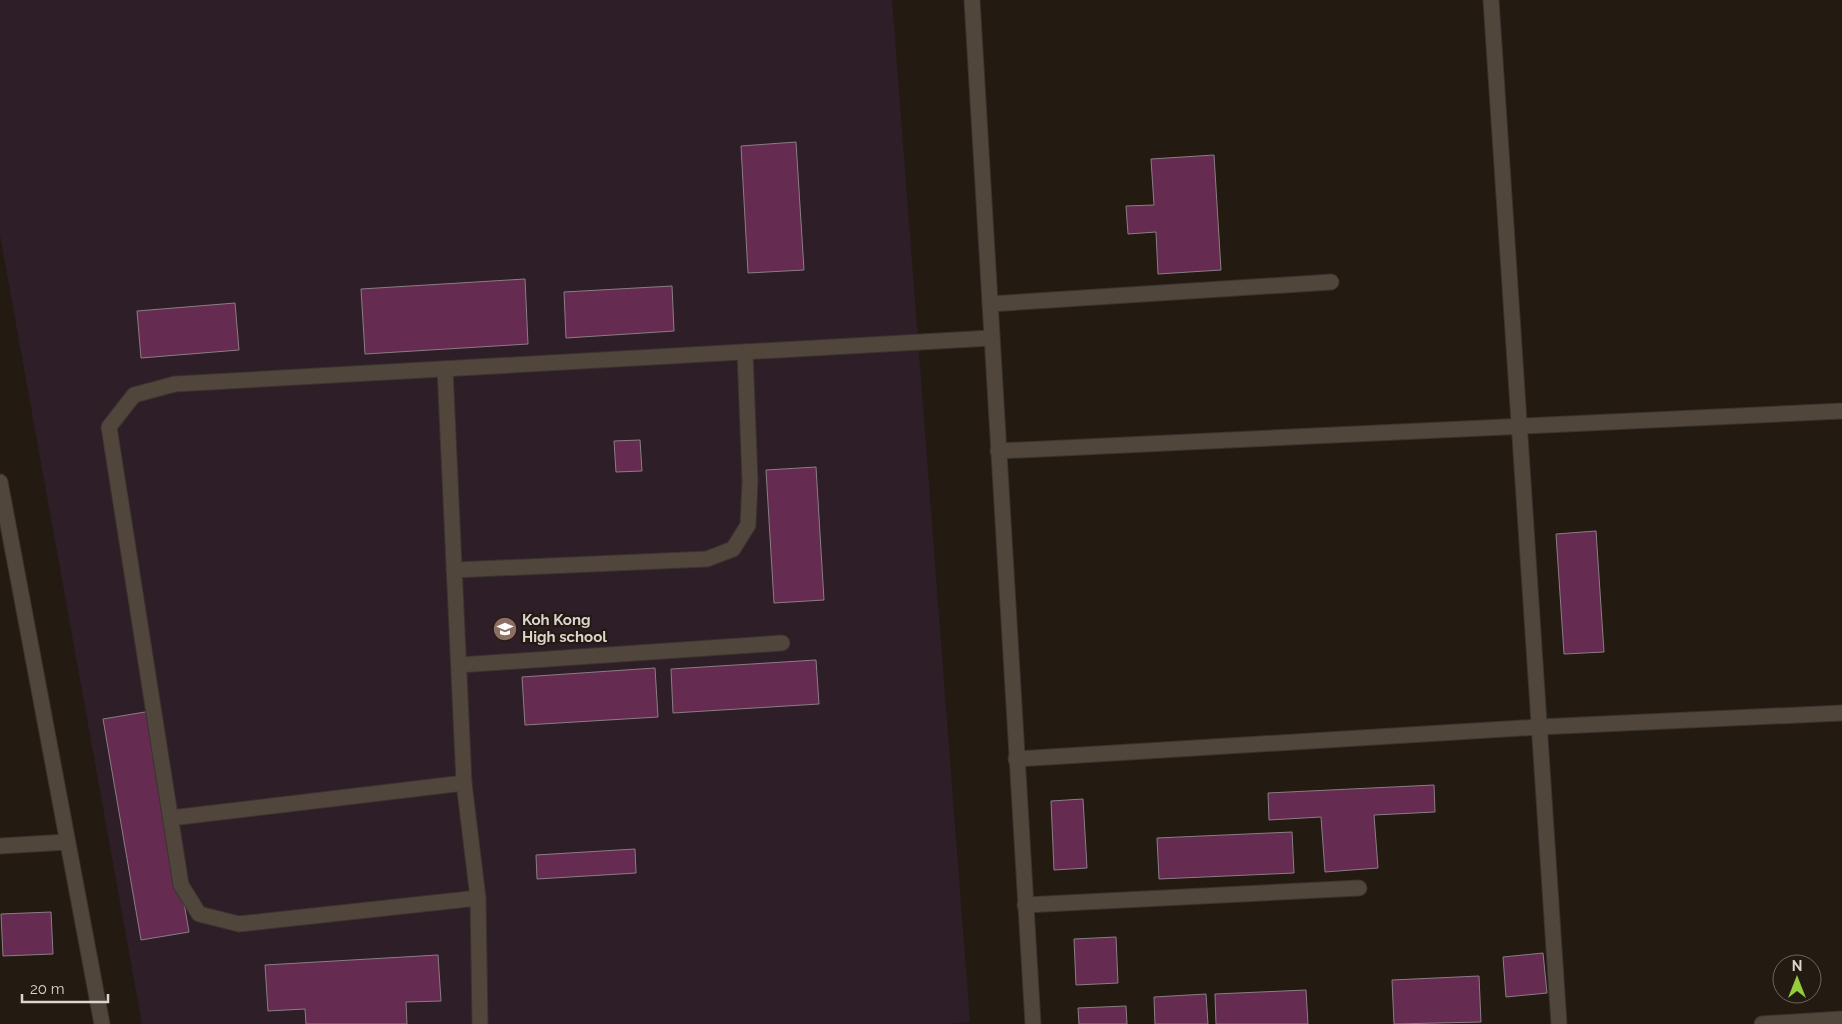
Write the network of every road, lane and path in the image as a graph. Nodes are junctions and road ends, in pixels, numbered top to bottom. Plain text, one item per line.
1 (972, 0) edge
2 (1491, 0) edge
3 (1331, 282) dead end
4 (990, 304) junction
5 (991, 338) junction
6 (745, 352) junction
7 (445, 369) junction
8 (1842, 411) edge
9 (1519, 426) junction
10 (998, 450) junction
11 (0, 482) edge
12 (454, 570) junction
13 (782, 643) dead end
14 (459, 665) junction
15 (1842, 713) edge
16 (1539, 728) junction
17 (1016, 759) junction
18 (464, 783) junction
19 (171, 818) junction
20 (67, 842) junction
21 (0, 846) edge
22 (1359, 888) dead end
23 (478, 898) junction
24 (1025, 905) junction
25 (1842, 1019) edge
26 (102, 1024) edge
27 (480, 1024) edge
28 (1033, 1024) edge
29 (1558, 1024) edge
30 (1762, 1024) edge

1 - 4 street
2 - 9 street
3 - 4 street
4 - 5 street
5 - 6 street
5 - 10 street
6 - 7 street
6 - 12 street
7 - 12 street
7 - 19 street
8 - 9 street
9 - 10 street
9 - 16 street
10 - 17 street
11 - 20 street
12 - 14 street
13 - 14 street
14 - 18 street
15 - 16 street
16 - 17 street
16 - 29 street
17 - 24 street
18 - 19 street
18 - 23 street
19 - 23 street
20 - 21 street
20 - 26 street
22 - 24 street
23 - 27 street
24 - 28 street
25 - 30 street

